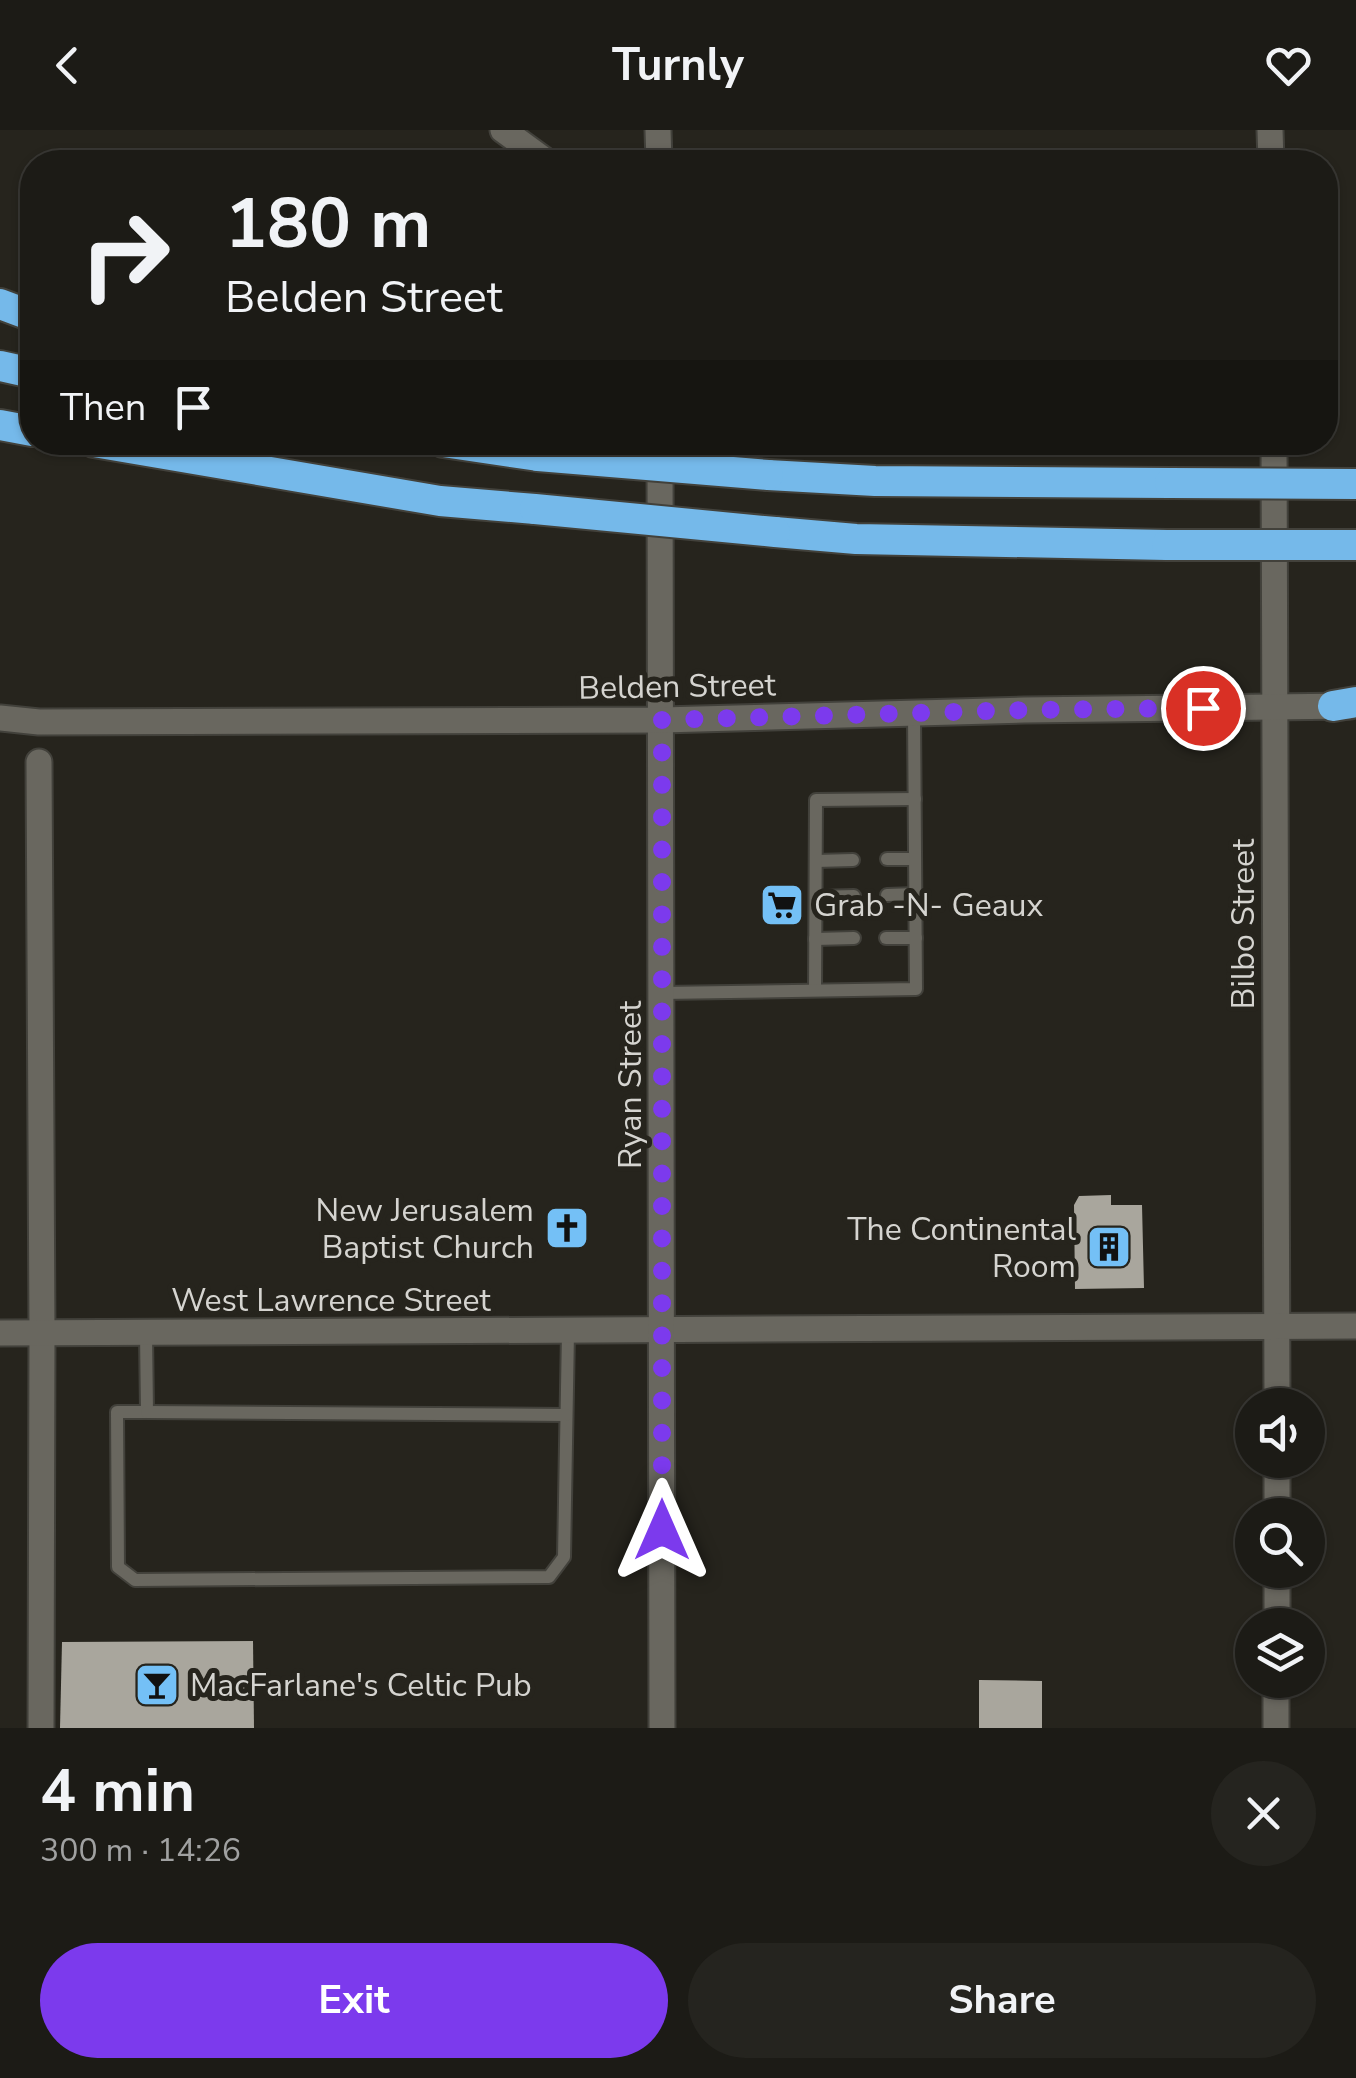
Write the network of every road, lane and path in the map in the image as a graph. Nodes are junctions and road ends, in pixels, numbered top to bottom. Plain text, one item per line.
1 (503, 130) edge
2 (530, 150) edge
3 (170, 455) edge
4 (531, 455) edge
5 (660, 455) edge
6 (1274, 455) edge
7 (1356, 484) edge
8 (1356, 546) edge
9 (1348, 705) edge
10 (1275, 707) junction
11 (914, 713) junction
12 (0, 718) edge
13 (662, 720) junction
14 (38, 762) dead end
15 (915, 799) junction
16 (887, 859) dead end
17 (915, 859) junction
18 (853, 860) dead end
19 (816, 861) junction
20 (916, 894) junction
21 (887, 895) dead end
22 (854, 896) dead end
23 (816, 897) junction
24 (854, 938) dead end
25 (886, 938) dead end
26 (916, 938) junction
27 (815, 939) junction
28 (815, 990) junction
29 (662, 994) junction
30 (1278, 1326) junction
31 (1356, 1326) edge
32 (568, 1332) junction
33 (662, 1332) junction
34 (42, 1333) junction
35 (146, 1333) junction
36 (0, 1334) edge
37 (1277, 1388) edge
38 (147, 1412) junction
39 (566, 1415) junction
40 (1276, 1698) edge
41 (40, 1728) edge
42 (662, 1728) edge
43 (1276, 1728) edge

1 - 2 street
3 - 8 highway, bridge
4 - 7 highway, bridge
5 - 13 street, Ryan Street
6 - 10 street, Bilbo Street
9 - 10 street, Belden Street
10 - 11 street, Belden Street
10 - 30 street, Bilbo Street
11 - 13 street, Belden Street
11 - 15 lane
12 - 13 street, Belden Street
13 - 29 street, Ryan Street
14 - 34 street
15 - 17 lane
15 - 19 lane
16 - 17 lane
17 - 20 lane
18 - 19 lane
19 - 23 lane
20 - 21 lane
20 - 26 lane
22 - 23 lane
23 - 27 lane
24 - 27 lane
25 - 26 lane
26 - 28 lane
27 - 28 lane
28 - 29 lane
29 - 33 street, Ryan Street
30 - 31 street, West Lawrence Street
30 - 33 street, West Lawrence Street
30 - 37 street, Bilbo Street
32 - 33 street, West Lawrence Street
32 - 35 street, West Lawrence Street
32 - 39 lane
33 - 42 street, Ryan Street
34 - 35 street, West Lawrence Street
34 - 36 street, West Lawrence Street
34 - 41 street
35 - 38 lane
38 - 39 lane
38 - 39 lane
40 - 43 street

